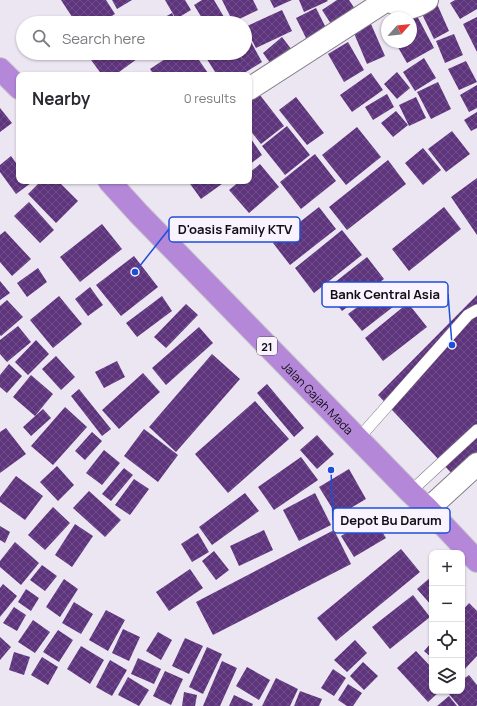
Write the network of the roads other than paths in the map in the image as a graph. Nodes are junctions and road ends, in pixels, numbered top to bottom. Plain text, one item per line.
1 (388, 0) edge
2 (427, 0) edge
3 (0, 69) edge
4 (16, 85) edge
5 (252, 87) edge
6 (112, 184) edge
7 (477, 310) edge
8 (477, 430) edge
9 (358, 439) junction
10 (477, 464) edge
11 (410, 492) junction
12 (428, 509) junction
13 (477, 561) edge

1 - 2 street
1 - 5 street
3 - 4 highway
6 - 9 highway, Jalan Gajah Mada / 21
7 - 9 lane
8 - 11 lane
9 - 11 highway, Jalan Gajah Mada / 21
10 - 12 street
11 - 12 highway, Jalan Gajah Mada / 21
12 - 13 highway, Jalan Gajah Mada / 21

